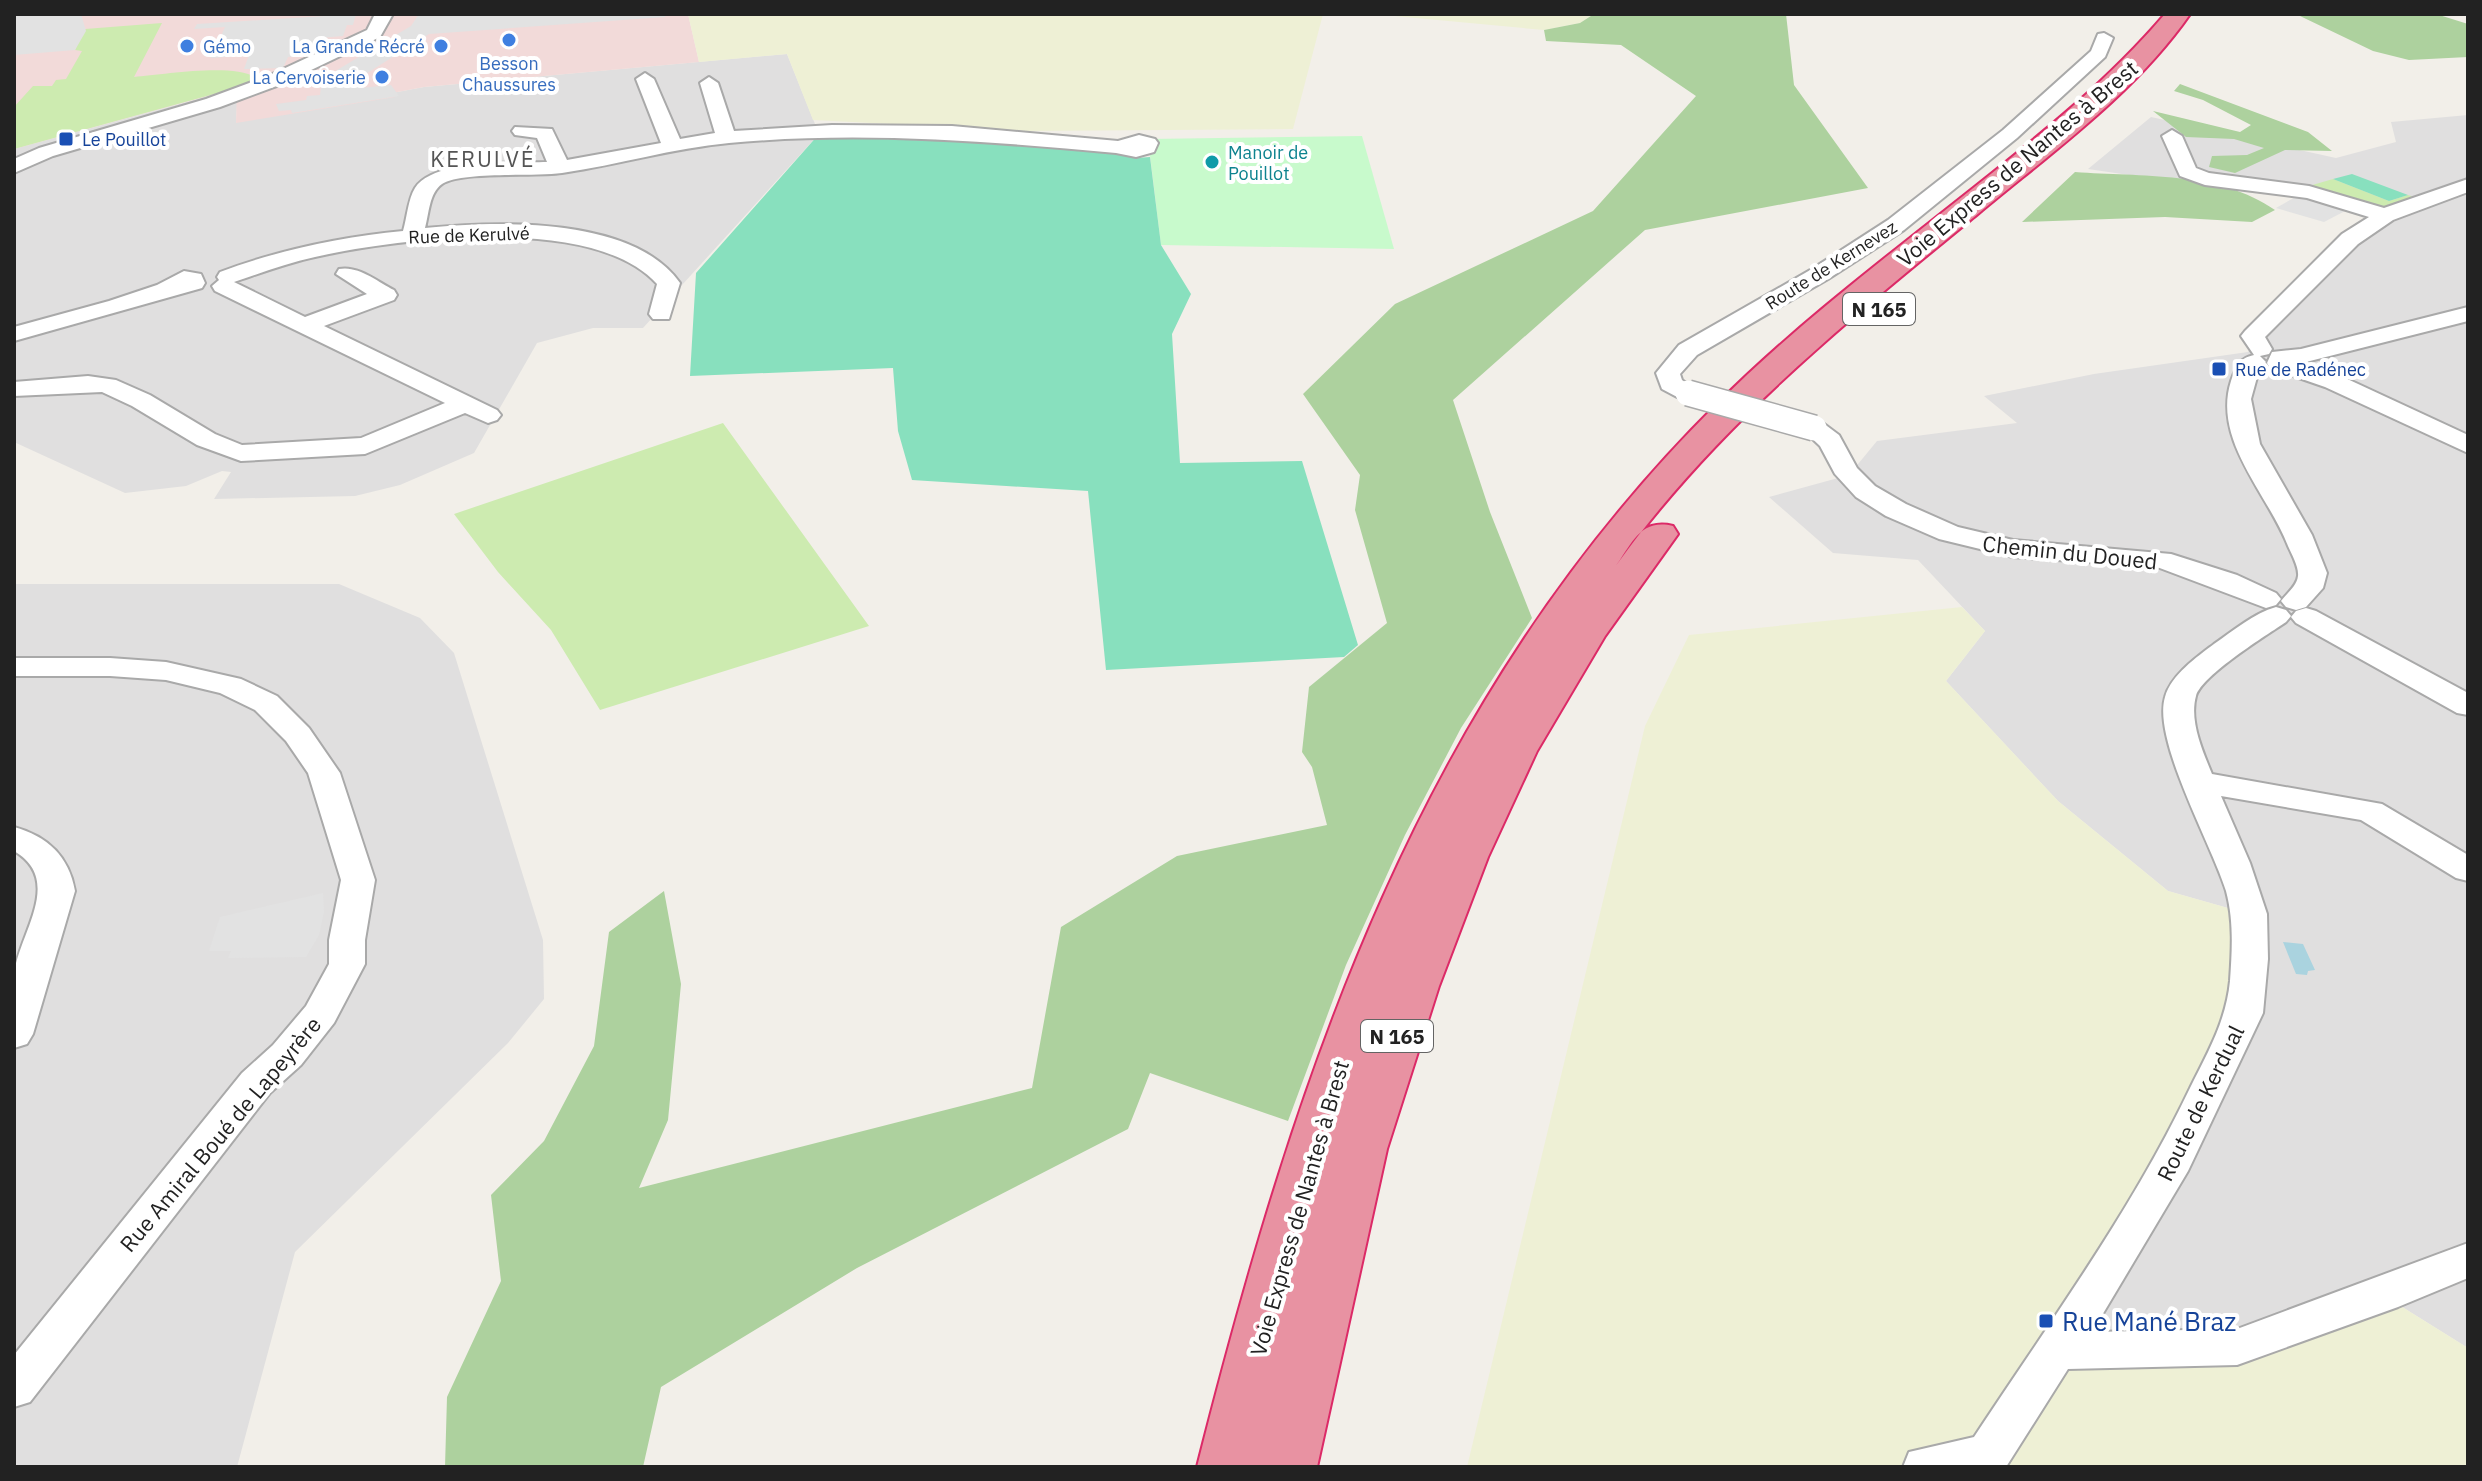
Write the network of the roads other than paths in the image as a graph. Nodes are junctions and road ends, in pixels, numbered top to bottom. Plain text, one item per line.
1 (384, 14) edge
2 (2178, 14) edge
3 (2202, 14) edge
4 (2104, 38) dead end
5 (645, 79) dead end
6 (709, 83) dead end
7 (522, 131) dead end
8 (2172, 136) dead end
9 (726, 137) junction
10 (673, 147) junction
11 (1119, 147) dead end
12 (46, 152) junction
13 (14, 154) edge
14 (14, 167) edge
15 (560, 167) junction
16 (2468, 185) edge
17 (2385, 215) junction
18 (413, 235) junction
19 (347, 274) dead end
20 (220, 282) junction
21 (661, 314) dead end
22 (2468, 314) edge
23 (306, 325) junction
24 (14, 334) edge
25 (2268, 358) junction
26 (14, 389) edge
27 (465, 404) junction
28 (488, 415) dead end
29 (1814, 428) joint
30 (2468, 445) edge
31 (2286, 608) junction
32 (14, 667) edge
33 (2468, 706) edge
34 (2202, 783) junction
35 (14, 838) edge
36 (2468, 870) edge
37 (14, 1034) edge
38 (2468, 1260) edge
39 (2054, 1351) junction
40 (14, 1388) edge
41 (1988, 1461) edge
42 (1229, 1467) edge
43 (1285, 1467) edge
44 (1926, 1467) edge

1 - 12 street
2 - 42 highway, Voie Express de Nantes à Brest / N 165
3 - 43 highway, Voie Express de Nantes à Brest / N 165
4 - 29 street, Route de Kernevez, bridge
5 - 10 street
6 - 9 street
7 - 15 street
8 - 17 street
9 - 10 street
9 - 11 street
10 - 15 street
12 - 13 street
12 - 14 street
15 - 18 street
16 - 17 street, Route de Kerdual
17 - 25 street, Route de Kerdual
18 - 20 street, Rue de Kerulvé
18 - 21 street, Rue de Kerulvé
19 - 23 street
20 - 23 street
20 - 24 street, Rue de Kerulvé
22 - 25 street
23 - 27 street
25 - 30 street
25 - 31 street, Route de Kerdual
26 - 27 street
27 - 28 street
29 - 31 street, Chemin du Doued
31 - 33 street, Chemin du Doued
31 - 34 street, Route de Kerdual
32 - 40 street, Rue Amiral Boué de Lapeyrère
34 - 36 street
34 - 39 street, Route de Kerdual
35 - 37 street
38 - 39 street
39 - 41 street, Route de Kerdual
41 - 44 street

